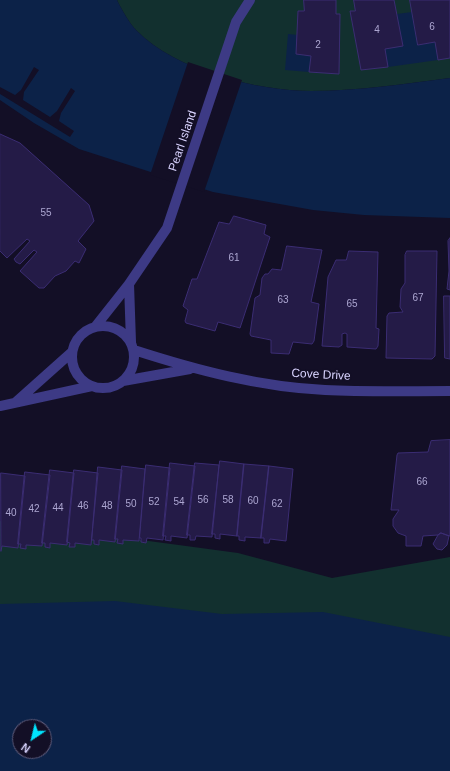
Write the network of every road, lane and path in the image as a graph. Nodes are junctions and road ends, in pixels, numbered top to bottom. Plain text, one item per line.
1 (250, 0) edge
2 (130, 284) junction
3 (95, 327) junction
4 (132, 346) junction
5 (72, 352) junction
6 (192, 369) junction
7 (123, 381) junction
8 (92, 386) junction
9 (450, 391) edge
10 (16, 402) junction
11 (0, 406) edge

1 - 2 street, Pearl Island
2 - 3 street, Pearl Island
2 - 4 street
3 - 4 street
3 - 5 street
4 - 6 street, Cove Drive
4 - 7 street
5 - 8 street
5 - 10 street
6 - 7 street, Cove Drive
6 - 9 street, Cove Drive
7 - 8 street
8 - 10 street
10 - 11 street

